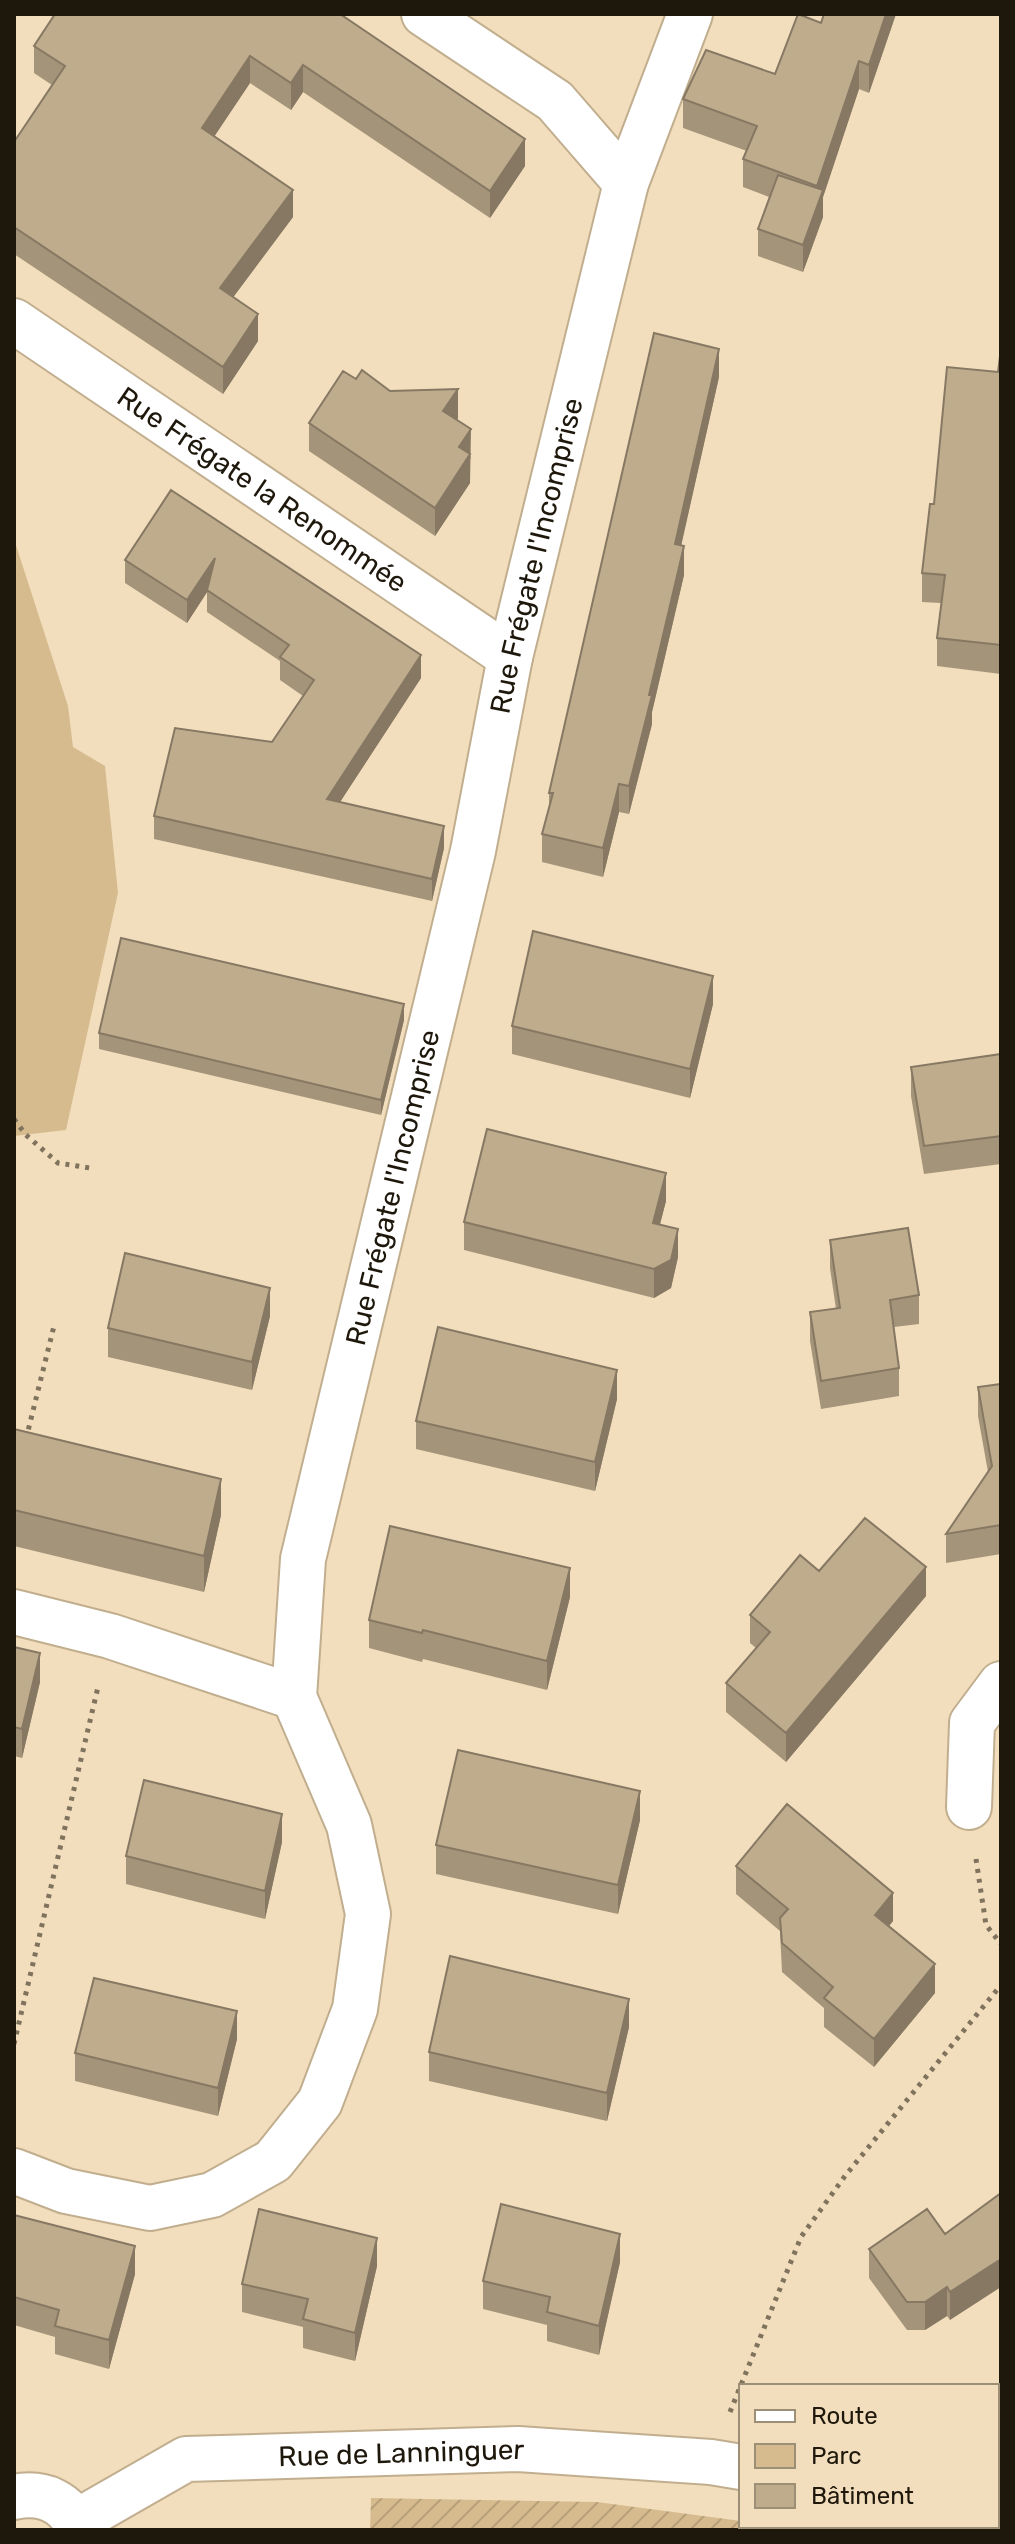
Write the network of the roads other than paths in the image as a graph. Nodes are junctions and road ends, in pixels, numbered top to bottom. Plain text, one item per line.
1 (424, 14) edge
2 (690, 14) edge
3 (626, 183) junction
4 (14, 321) edge
5 (510, 657) junction
6 (14, 1612) edge
7 (1001, 1684) edge
8 (294, 1697) junction
9 (969, 1807) road end
10 (14, 2171) edge
11 (726, 2465) edge
12 (14, 2497) edge
13 (77, 2526) edge

1 - 3 street
2 - 3 street, Rue Frégate l'Incomprise
3 - 5 street, Rue Frégate l'Incomprise
4 - 5 street, Rue Frégate la Renommée
5 - 8 street, Rue Frégate l'Incomprise
6 - 8 street
7 - 9 street
8 - 10 street, Rue Frégate l'Incomprise
11 - 13 street, Rue de Lanninguer
12 - 13 street

